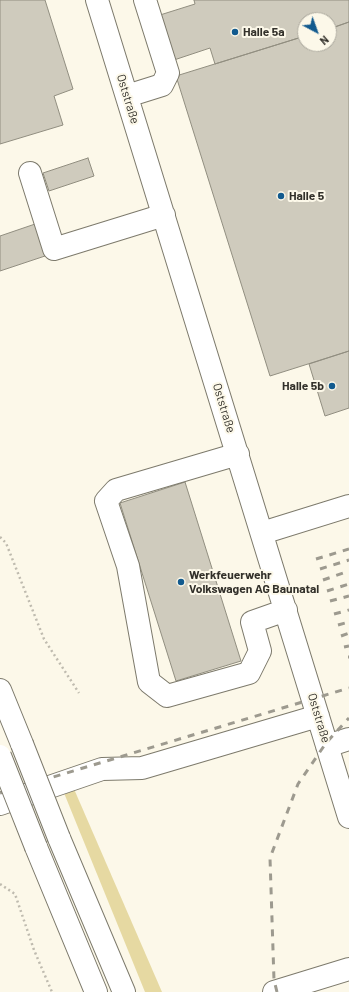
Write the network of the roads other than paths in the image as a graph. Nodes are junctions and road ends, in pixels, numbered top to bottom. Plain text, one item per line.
1 (144, 0) edge
2 (100, 1) edge
3 (127, 96) junction
4 (30, 173) dead end
5 (164, 215) junction
6 (238, 454) junction
7 (349, 506) edge
8 (262, 533) junction
9 (286, 610) junction
10 (0, 690) edge
11 (318, 716) junction
12 (349, 739) edge
13 (327, 746) junction
14 (0, 756) edge
15 (0, 804) edge
16 (349, 817) edge
17 (349, 969) edge
18 (96, 992) edge
19 (124, 992) edge
20 (274, 992) edge

1 - 3 main road
2 - 3 main road, Oststraße
3 - 5 main road, Oststraße
4 - 5 main road
5 - 6 main road, Oststraße
6 - 8 main road, Oststraße
6 - 9 main road
7 - 8 main road
8 - 9 main road, Oststraße
9 - 11 main road, Oststraße
10 - 19 main road, bridge
11 - 13 main road, Oststraße
11 - 15 main road
12 - 13 main road
13 - 16 main road, Oststraße
14 - 18 main road, bridge
17 - 20 main road

